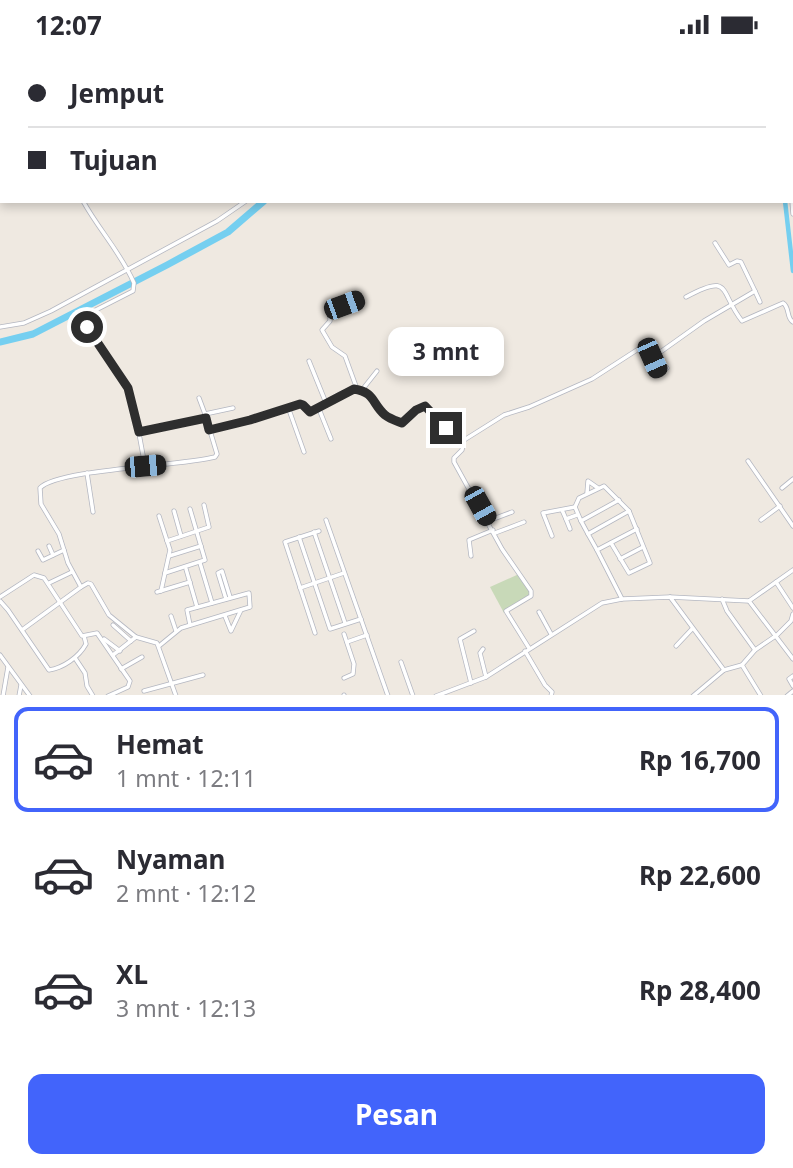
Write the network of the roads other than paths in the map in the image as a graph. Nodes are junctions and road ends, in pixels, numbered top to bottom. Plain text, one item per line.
1 (84, 203) edge
2 (243, 203) edge
3 (715, 243) dead end
4 (129, 272) junction
5 (755, 291) junction
6 (686, 297) dead end
7 (359, 300) dead end
8 (760, 302) dead end
9 (731, 305) junction
10 (793, 323) edge
11 (0, 327) edge
12 (652, 358) junction
13 (309, 361) dead end
14 (667, 368) dead end
15 (377, 371) dead end
16 (359, 389) junction
17 (199, 398) dead end
18 (326, 403) junction
19 (288, 407) junction
20 (233, 408) dead end
21 (318, 408) junction
22 (206, 416) junction
23 (209, 430) junction
24 (139, 432) junction
25 (331, 439) dead end
26 (461, 442) junction
27 (304, 451) dead end
28 (748, 461) dead end
29 (145, 466) junction
30 (87, 474) junction
31 (793, 479) edge
32 (598, 488) junction
33 (782, 488) dead end
34 (587, 493) junction
35 (619, 500) junction
36 (204, 505) dead end
37 (780, 506) junction
38 (575, 507) junction
39 (190, 509) dead end
40 (562, 510) junction
41 (174, 511) dead end
42 (629, 511) junction
43 (93, 512) dead end
44 (512, 512) dead end
45 (577, 515) junction
46 (159, 516) dead end
47 (566, 519) junction
48 (326, 520) dead end
49 (761, 520) dead end
50 (488, 521) junction
51 (581, 521) junction
52 (524, 522) dead end
53 (793, 526) edge
54 (570, 529) dead end
55 (638, 529) junction
56 (196, 531) junction
57 (494, 531) junction
58 (588, 534) junction
59 (181, 536) junction
60 (552, 536) dead end
61 (299, 537) junction
62 (167, 541) junction
63 (611, 543) junction
64 (49, 546) dead end
65 (201, 546) junction
66 (643, 547) junction
67 (64, 550) junction
68 (597, 550) junction
69 (38, 551) dead end
70 (53, 555) junction
71 (169, 555) junction
72 (471, 556) dead end
73 (620, 559) junction
74 (200, 563) junction
75 (186, 568) junction
76 (793, 569) edge
77 (72, 572) junction
78 (345, 572) junction
79 (165, 573) junction
80 (330, 578) junction
81 (190, 582) junction
82 (776, 582) junction
83 (48, 583) junction
84 (314, 583) junction
85 (80, 587) junction
86 (300, 588) junction
87 (670, 597) junction
88 (228, 598) junction
89 (722, 598) junction
90 (0, 599) edge
91 (622, 599) junction
92 (749, 601) junction
93 (60, 602) junction
94 (212, 603) junction
95 (197, 607) junction
96 (793, 608) edge
97 (241, 610) junction
98 (539, 612) dead end
99 (793, 614) edge
100 (225, 615) junction
101 (171, 616) dead end
102 (361, 619) junction
103 (345, 624) junction
104 (113, 625) dead end
105 (190, 625) junction
106 (692, 629) junction
107 (22, 630) junction
108 (176, 631) junction
109 (474, 631) dead end
110 (315, 633) dead end
111 (344, 634) dead end
112 (551, 634) junction
113 (367, 635) junction
114 (776, 635) junction
115 (83, 636) junction
116 (100, 636) junction
117 (136, 637) junction
118 (131, 641) junction
119 (347, 642) junction
120 (159, 646) junction
121 (676, 646) dead end
122 (483, 649) dead end
123 (527, 650) junction
124 (755, 650) junction
125 (120, 651) junction
126 (0, 655) edge
127 (113, 655) junction
128 (142, 657) dead end
129 (75, 658) junction
130 (793, 659) edge
131 (401, 662) dead end
132 (742, 665) junction
133 (8, 667) junction
134 (121, 669) junction
135 (724, 670) junction
136 (203, 675) dead end
137 (793, 676) edge
138 (485, 677) junction
139 (344, 678) dead end
140 (171, 683) junction
141 (471, 683) junction
142 (21, 685) junction
143 (793, 688) edge
144 (144, 691) dead end
145 (453, 693) edge
146 (3, 695) edge
147 (19, 695) edge
148 (30, 695) edge
149 (93, 695) edge
150 (108, 695) edge
151 (176, 695) edge
152 (388, 695) edge
153 (413, 695) edge
154 (436, 695) edge
155 (551, 695) edge
156 (693, 695) edge
157 (761, 695) edge
158 (787, 695) edge

1 - 4 street
2 - 4 street
3 - 5 street
4 - 11 street
4 - 24 street
5 - 8 street
5 - 9 street
6 - 9 street
7 - 16 street
9 - 10 street
9 - 12 street
12 - 14 street
12 - 26 street
13 - 18 street
15 - 16 street
16 - 18 street
16 - 26 street
17 - 22 street
18 - 21 street
19 - 21 street
19 - 23 street
19 - 27 street
20 - 22 street
21 - 25 street
22 - 23 street
22 - 24 street
23 - 29 street
24 - 29 street
26 - 50 street
28 - 37 street
29 - 30 street
30 - 43 street
30 - 67 street
31 - 33 street
32 - 34 street
32 - 34 street
32 - 35 street
34 - 38 street
35 - 42 street
35 - 51 street
36 - 56 street
37 - 49 street
37 - 53 street
38 - 40 street
38 - 45 street
39 - 56 street
40 - 47 street
40 - 60 street
41 - 59 street
42 - 55 street
42 - 58 street
44 - 50 street
45 - 47 street
45 - 51 street
46 - 62 street
47 - 54 street
48 - 78 street
50 - 57 street
51 - 58 street
52 - 57 street
55 - 63 street
55 - 66 street
56 - 59 street
56 - 65 street
57 - 72 street
57 - 123 street
58 - 68 street
59 - 62 street
61 - 80 street
61 - 84 street
61 - 86 street
62 - 71 street
63 - 68 street
63 - 73 street
64 - 70 street
65 - 71 street
65 - 74 street
66 - 73 street
66 - 73 street
67 - 70 street
67 - 77 street
68 - 91 street
69 - 70 street
71 - 79 street
74 - 75 street
74 - 94 street
75 - 79 street
75 - 81 street
76 - 82 street
77 - 83 street
77 - 85 street
78 - 80 street
78 - 102 street
79 - 81 street
80 - 84 street
80 - 103 street
81 - 95 street
82 - 92 street
82 - 96 street
83 - 90 street
83 - 93 street
84 - 86 street
84 - 103 street
85 - 93 street
85 - 117 street
86 - 110 street
87 - 89 street
87 - 91 street
87 - 106 street
88 - 88 street
88 - 94 street
88 - 97 street
89 - 92 street
89 - 124 street
90 - 107 street
91 - 112 street
92 - 114 street
93 - 107 street
93 - 115 street
94 - 95 street
95 - 105 street
97 - 100 street
97 - 100 street
98 - 112 street
99 - 114 street
100 - 105 street
101 - 108 street
102 - 103 street
102 - 113 street
104 - 118 street
105 - 108 street
106 - 121 street
106 - 135 street
107 - 129 street
108 - 120 street
109 - 141 street
111 - 119 street
112 - 123 street
113 - 119 street
113 - 152 street
114 - 124 street
114 - 130 street
115 - 116 street
115 - 129 street
116 - 125 street
116 - 127 street
117 - 118 street
117 - 120 street
118 - 125 street
119 - 139 street
120 - 140 street
122 - 138 street
123 - 138 street
123 - 155 street
124 - 132 street
125 - 127 street
126 - 133 street
127 - 134 street
128 - 134 street
129 - 149 street
131 - 153 street
132 - 135 street
132 - 157 street
133 - 142 street
133 - 146 street
134 - 150 street
135 - 156 street
136 - 140 street
137 - 143 street
138 - 141 street
140 - 144 street
140 - 151 street
141 - 145 street
142 - 147 street
142 - 148 street
143 - 158 street
145 - 154 street

